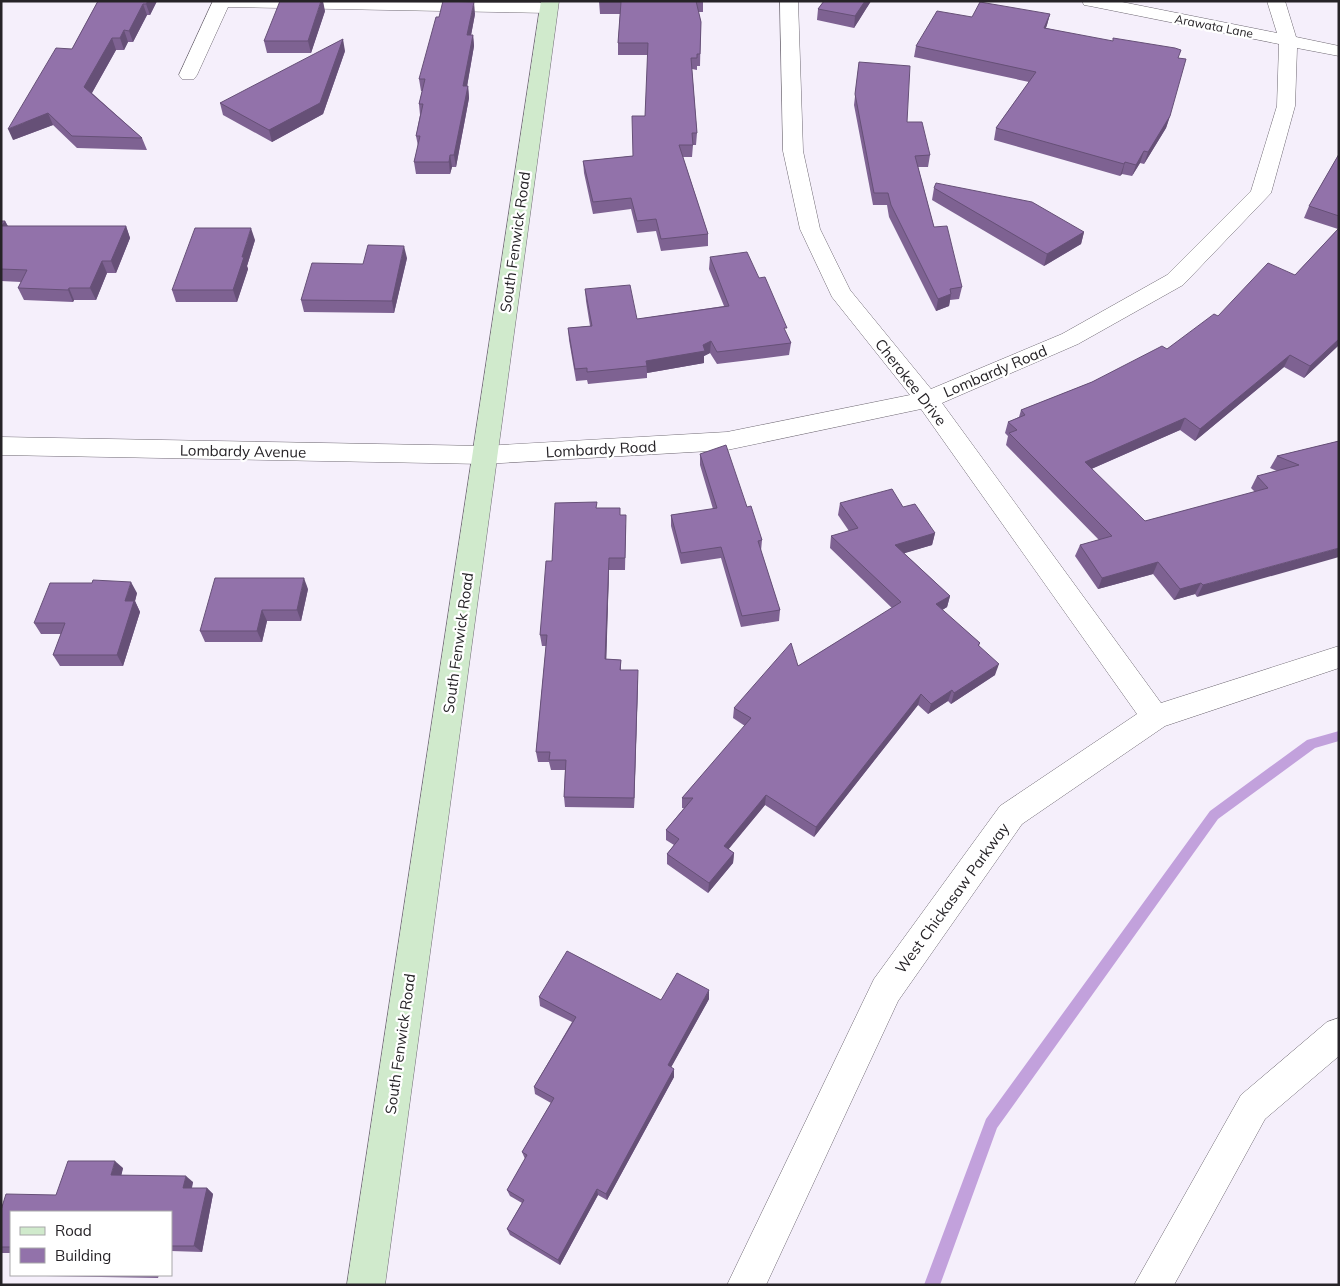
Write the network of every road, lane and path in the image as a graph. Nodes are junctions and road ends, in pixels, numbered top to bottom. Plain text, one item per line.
1 (788, 1) edge
2 (1090, 1) edge
3 (1276, 1) edge
4 (222, 2) edge
5 (549, 5) edge
6 (1288, 40) junction
7 (1339, 52) edge
8 (188, 75) dead end
9 (927, 400) junction
10 (1, 446) edge
11 (484, 456) junction
12 (1339, 657) edge
13 (1155, 717) junction
14 (1339, 1034) edge
15 (366, 1285) edge
16 (746, 1285) edge
17 (1153, 1285) edge

1 - 9 street, Cherokee Drive
2 - 6 street, Arawata Lane
3 - 6 street, Lombardy Road
4 - 5 street
4 - 8 street
5 - 11 street, South Fenwick Road
6 - 7 street, Arawata Lane
6 - 9 street, Lombardy Road
9 - 11 street, Lombardy Road
9 - 13 street, Cherokee Drive
10 - 11 street, Lombardy Avenue
11 - 15 street, South Fenwick Road
12 - 13 street, West Chickasaw Parkway
13 - 16 street, West Chickasaw Parkway
14 - 17 street

